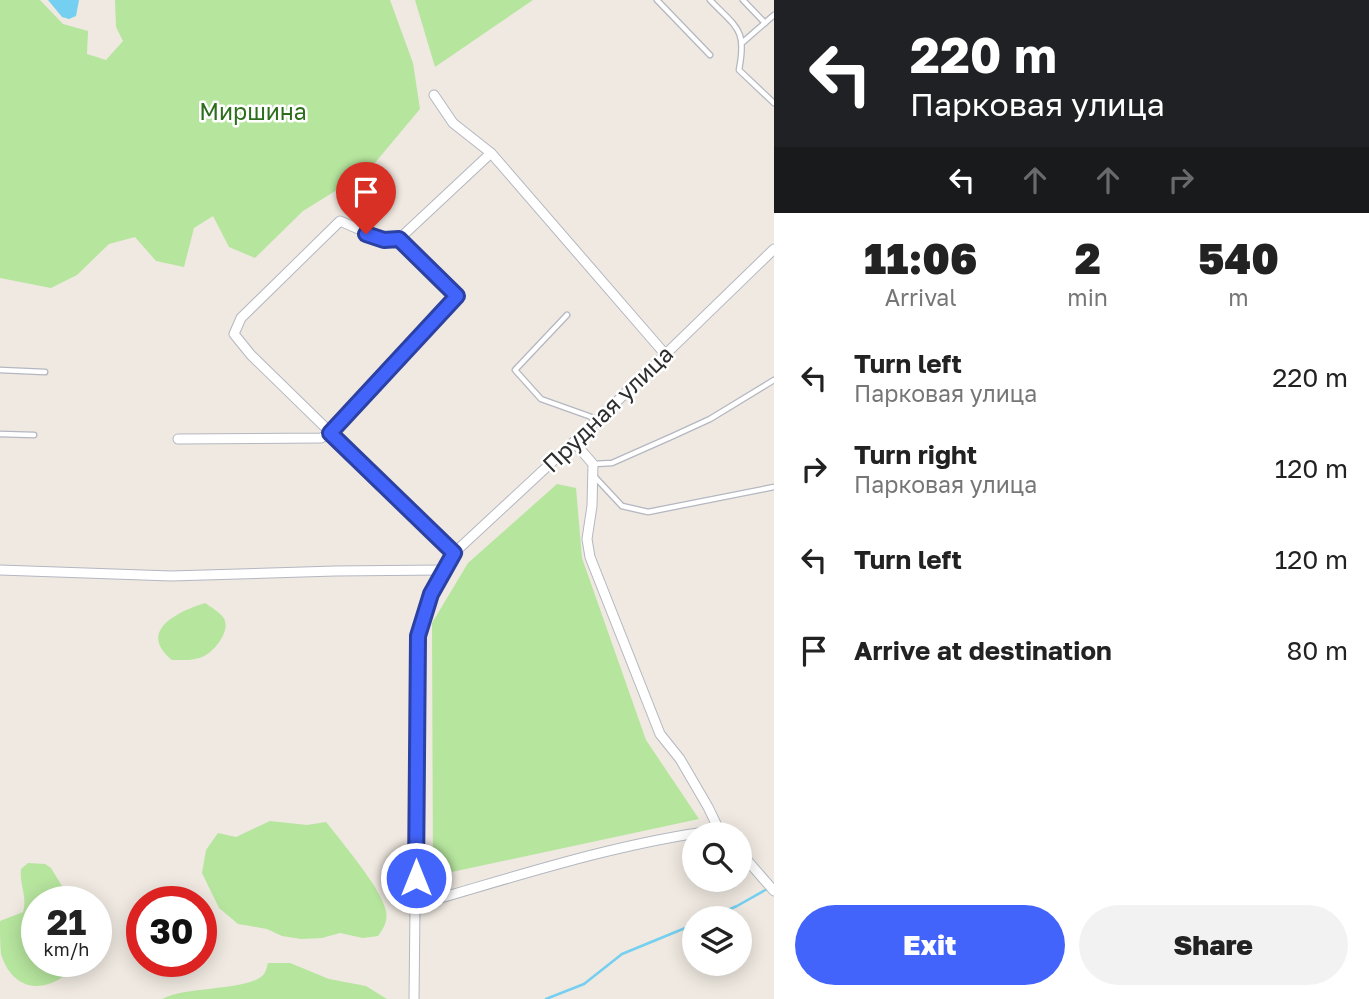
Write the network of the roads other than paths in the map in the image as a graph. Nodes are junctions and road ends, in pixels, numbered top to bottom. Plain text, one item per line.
1 (657, 0) edge
2 (710, 0) edge
3 (743, 0) edge
4 (774, 15) edge
5 (765, 23) junction
6 (743, 43) junction
7 (710, 55) dead end
8 (434, 95) dead end
9 (774, 103) edge
10 (491, 153) junction
11 (399, 239) junction
12 (774, 249) edge
13 (567, 315) dead end
14 (665, 354) junction
15 (0, 370) edge
16 (45, 372) dead end
17 (774, 380) edge
18 (598, 419) junction
19 (330, 433) junction
20 (0, 434) edge
21 (34, 435) dead end
22 (178, 439) dead end
23 (574, 442) junction
24 (593, 464) junction
25 (593, 475) junction
26 (774, 487) edge
27 (454, 553) junction
28 (0, 570) edge
29 (443, 570) junction
30 (715, 822) edge
31 (682, 835) edge
32 (752, 866) edge
33 (774, 891) edge
34 (416, 905) junction
35 (414, 999) edge

1 - 7 lane
2 - 6 lane
3 - 5 lane
4 - 5 lane
5 - 6 lane
6 - 9 lane
8 - 10 street
10 - 11 street
10 - 14 street
11 - 19 street
11 - 19 street
12 - 14 street, Прудная улица
13 - 18 lane
14 - 18 street, Прудная улица
15 - 16 lane
17 - 24 lane
18 - 23 street, Прудная улица
19 - 22 street
19 - 27 street
20 - 21 lane
23 - 24 street
23 - 27 street, Прудная улица
24 - 25 street
25 - 26 lane
25 - 30 street
27 - 29 street, Прудная улица
28 - 29 street
29 - 34 street, Прудная улица
31 - 34 street
32 - 33 street
34 - 35 street, Прудная улица

